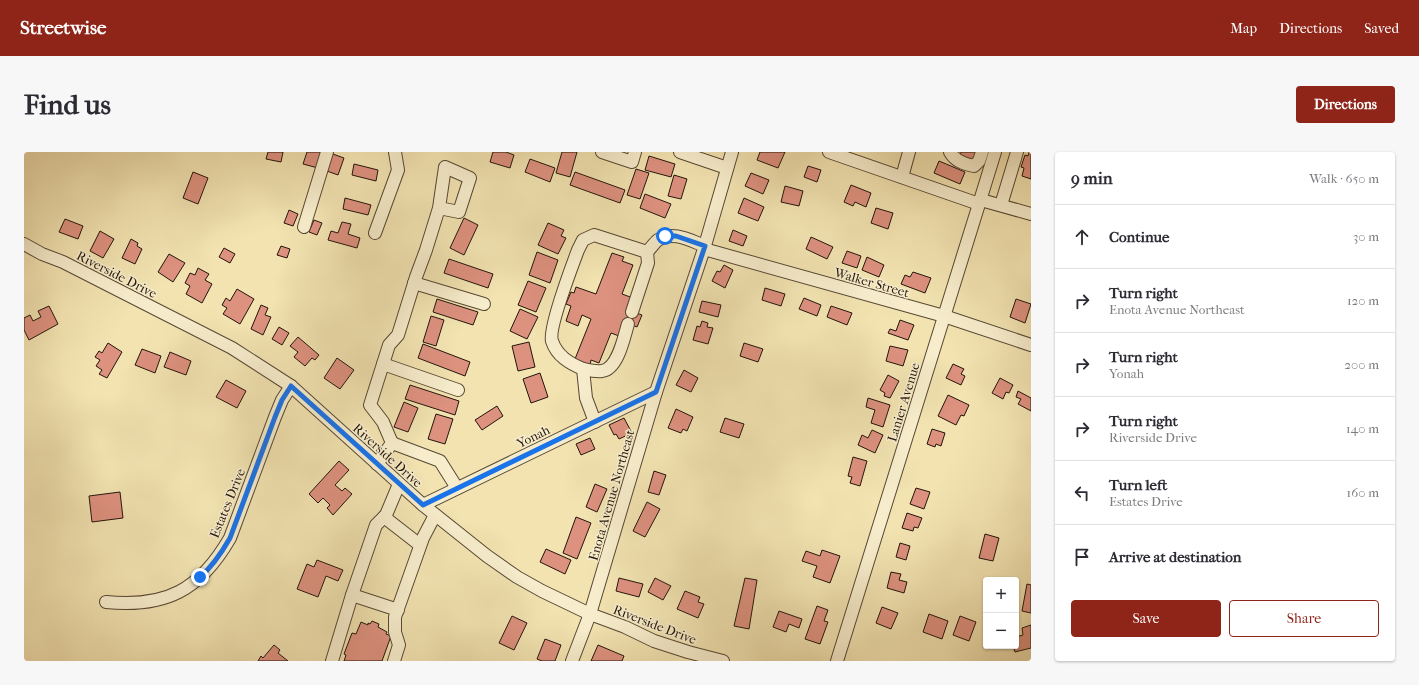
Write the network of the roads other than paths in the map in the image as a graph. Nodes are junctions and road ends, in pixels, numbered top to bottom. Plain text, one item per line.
1 (327, 152) edge
2 (395, 152) edge
3 (602, 152) edge
4 (635, 152) edge
5 (680, 152) edge
6 (732, 152) edge
7 (829, 152) edge
8 (910, 152) edge
9 (950, 152) edge
10 (982, 152) edge
11 (995, 152) edge
12 (1017, 152) edge
13 (727, 168) junction
14 (902, 177) junction
15 (980, 202) junction
16 (1001, 205) junction
17 (439, 208) dead end
18 (1031, 214) edge
19 (304, 227) dead end
20 (375, 233) dead end
21 (24, 235) edge
22 (24, 244) edge
23 (704, 248) junction
24 (647, 252) junction
25 (63, 262) junction
26 (414, 283) junction
27 (484, 304) dead end
28 (632, 312) dead end
29 (944, 316) junction
30 (628, 324) dead end
31 (1031, 345) edge
32 (383, 364) junction
33 (583, 369) junction
34 (291, 386) junction
35 (458, 390) dead end
36 (656, 392) junction
37 (595, 422) junction
38 (392, 443) junction
39 (377, 464) junction
40 (399, 484) junction
41 (457, 488) junction
42 (423, 505) junction
43 (435, 515) junction
44 (384, 517) junction
45 (420, 545) junction
46 (352, 595) junction
47 (106, 602) dead end
48 (398, 610) junction
49 (590, 614) junction
50 (332, 661) edge
51 (394, 661) edge
52 (572, 661) edge
53 (723, 661) edge
54 (837, 661) edge

1 - 19 street
2 - 20 street
3 - 4 street
5 - 13 street
6 - 13 street, Enota Avenue Northeast
7 - 14 street
8 - 14 street
9 - 10 street
11 - 15 street, Lanier Avenue
12 - 16 street
13 - 23 street, Enota Avenue Northeast
14 - 15 street
15 - 16 street
15 - 29 street, Lanier Avenue
16 - 18 street
17 - 26 street
21 - 25 street, Riverside Drive
22 - 25 street, Riverside Drive
23 - 24 street, Walker Street
23 - 29 street, Walker Street
23 - 36 street, Enota Avenue Northeast
24 - 28 street
24 - 33 street
25 - 34 street, Riverside Drive
26 - 27 street
26 - 32 street
29 - 31 street, Walker Street
29 - 54 street, Lanier Avenue
30 - 33 street
32 - 35 street
32 - 38 street
33 - 37 street
34 - 39 street, Riverside Drive
34 - 47 street, Estates Drive
36 - 37 street, Yonah
36 - 49 street, Enota Avenue Northeast
37 - 41 street, Yonah
38 - 39 street
38 - 41 street
39 - 40 street, Riverside Drive
40 - 42 street, Riverside Drive
40 - 44 street
41 - 42 street, Yonah
42 - 43 street, Riverside Drive
43 - 45 street
43 - 49 street, Riverside Drive
44 - 45 street
44 - 46 street
45 - 48 street
46 - 48 street
46 - 50 street
48 - 51 street
49 - 52 street, Enota Avenue Northeast
49 - 53 street, Riverside Drive

